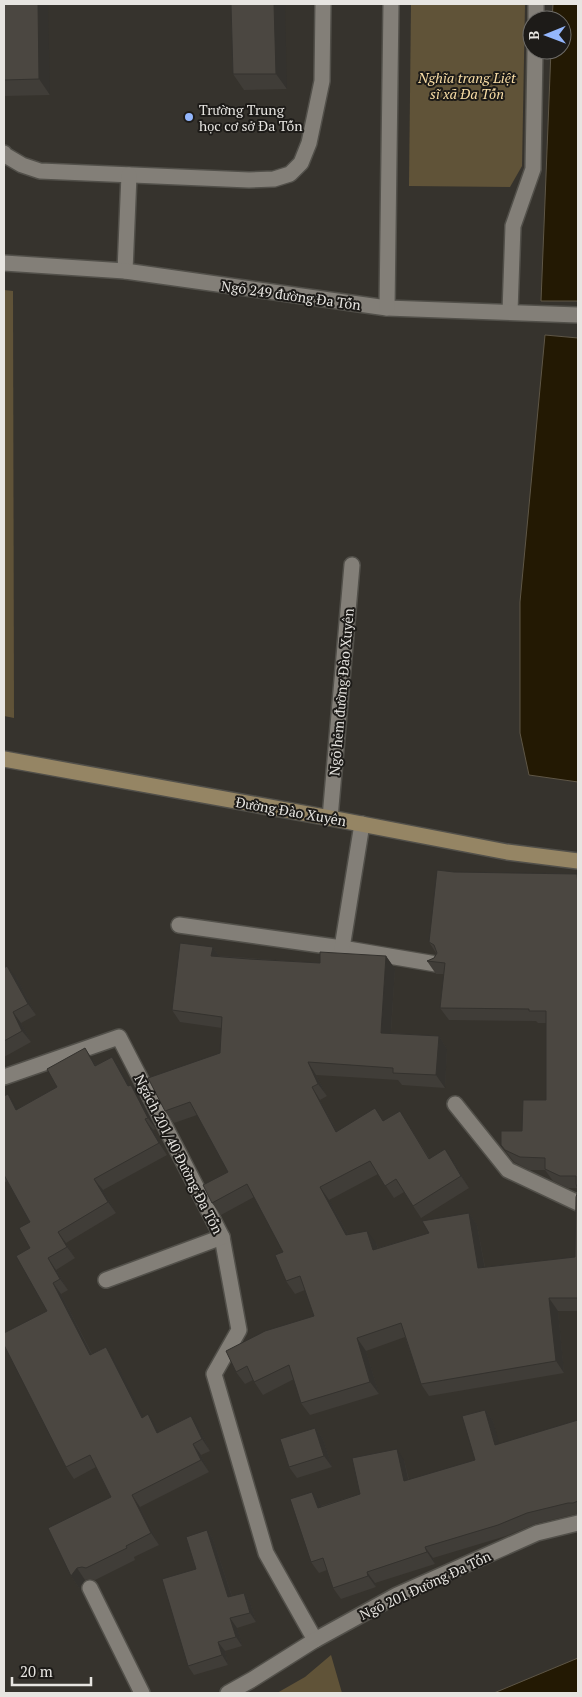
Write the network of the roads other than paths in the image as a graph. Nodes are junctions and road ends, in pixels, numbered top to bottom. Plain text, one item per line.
1 (323, 4) edge
2 (391, 4) edge
3 (535, 60) edge
4 (4, 153) edge
5 (130, 175) junction
6 (4, 263) edge
7 (125, 271) junction
8 (387, 308) junction
9 (510, 312) junction
10 (578, 315) edge
11 (352, 565) dead end
12 (4, 759) edge
13 (330, 818) junction
14 (362, 824) junction
15 (578, 861) edge
16 (180, 925) dead end
17 (342, 948) junction
18 (436, 964) edge
19 (4, 1077) edge
20 (455, 1104) dead end
21 (578, 1203) edge
22 (222, 1237) junction
23 (106, 1280) dead end
24 (578, 1523) edge
25 (90, 1588) dead end
26 (315, 1640) junction
27 (142, 1693) edge
28 (228, 1693) edge

1 - 5 street
2 - 8 street
3 - 9 street
4 - 5 street
5 - 7 street
6 - 7 street, Ngõ 249 đường Đa Tốn
7 - 8 street, Ngõ 249 đường Đa Tốn
8 - 9 street, Ngõ 249 đường Đa Tốn
9 - 10 street, Ngõ 249 đường Đa Tốn
11 - 13 street, Ngõ hẻm đường Đào Xuyên
12 - 13 street, Đường Đào Xuyên
13 - 14 street, Đường Đào Xuyên
14 - 15 street, Đường Đào Xuyên
14 - 17 street
16 - 17 street
17 - 18 street
19 - 22 street, Ngách 201/40 Đường Đa Tốn
20 - 21 street
22 - 23 street
22 - 26 street, Ngách 201/40 Đường Đa Tốn
24 - 26 street, Ngõ 201 Đường Đa Tốn
25 - 27 street
26 - 28 street, Ngõ 201 Đường Đa Tốn

